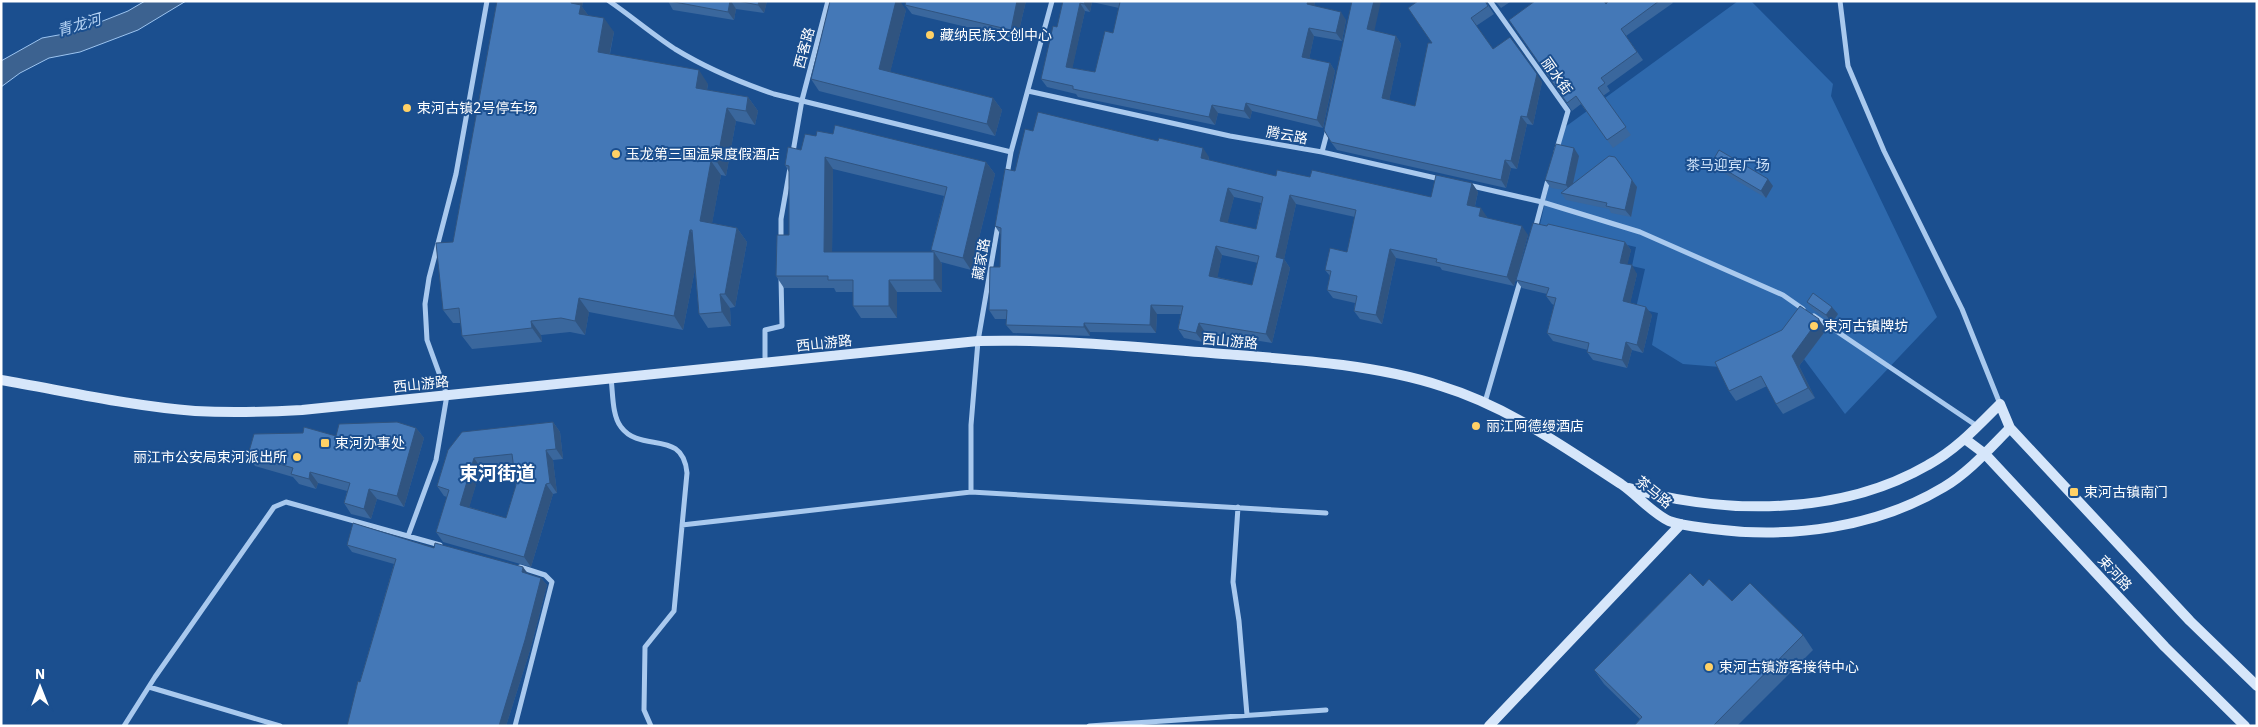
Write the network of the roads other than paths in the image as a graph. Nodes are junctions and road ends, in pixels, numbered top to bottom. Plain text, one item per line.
1 (487, 1) edge
2 (609, 1) edge
3 (828, 1) edge
4 (1052, 1) edge
5 (1490, 1) edge
6 (1840, 1) edge
7 (1028, 91) junction
8 (802, 100) junction
9 (1329, 124) edge
10 (1010, 152) junction
11 (1322, 152) junction
12 (793, 155) edge
13 (1554, 158) edge
14 (791, 164) edge
15 (1551, 168) edge
16 (1447, 180) edge
17 (1006, 181) edge
18 (1466, 185) edge
19 (1542, 202) junction
20 (999, 218) edge
21 (1531, 240) edge
22 (781, 247) edge
23 (1523, 269) edge
24 (781, 275) edge
25 (978, 341) junction
26 (765, 363) junction
27 (611, 378) junction
28 (1, 380) edge
29 (447, 395) junction
30 (1486, 402) junction
31 (2000, 404) junction
32 (1978, 427) junction
33 (2010, 428) junction
34 (1965, 439) junction
35 (1985, 454) junction
36 (1624, 486) junction
37 (971, 492) junction
38 (1238, 508) junction
39 (1326, 513) dead end
40 (1681, 524) junction
41 (682, 525) junction
42 (408, 536) junction
43 (444, 546) edge
44 (518, 567) edge
45 (2257, 686) edge
46 (149, 687) junction
47 (1326, 710) dead end
48 (1247, 715) junction
49 (124, 726) edge
50 (280, 726) edge
51 (515, 726) edge
52 (651, 726) edge
53 (1089, 726) edge
54 (1489, 726) edge
55 (2246, 726) edge

1 - 29 street
2 - 8 street
3 - 8 street, 西客路
4 - 7 street
5 - 13 street, 丽水街
6 - 31 street
7 - 10 street
7 - 11 street, 腾云路
8 - 10 street
8 - 12 street, 西客路
9 - 11 street
10 - 17 street
11 - 16 street, 腾云路
14 - 22 street
15 - 19 street
18 - 19 street
19 - 21 street
19 - 32 street
20 - 25 street, 藏家路
23 - 30 street
24 - 26 street
25 - 26 street, 西山游路
25 - 30 street, 西山游路
25 - 37 street, 藏家路
26 - 27 street, 西山游路
27 - 29 street, 西山游路
27 - 41 street
28 - 29 street, 西山游路
29 - 42 street
30 - 36 street, 西山游路
31 - 32 street, 茶马路
31 - 33 street, 束河路
32 - 34 street, 茶马路
33 - 35 street, 茶马路
33 - 45 street, 束河路
34 - 35 street, 束河路
34 - 36 street, 茶马路
35 - 40 street, 茶马路
35 - 55 street, 束河路
36 - 40 street, 茶马路
37 - 38 street
37 - 41 street
38 - 39 street
38 - 48 street
40 - 54 street
41 - 52 street
42 - 43 street
42 - 46 street
44 - 51 street
46 - 49 street
46 - 50 street
47 - 48 street
48 - 53 street

